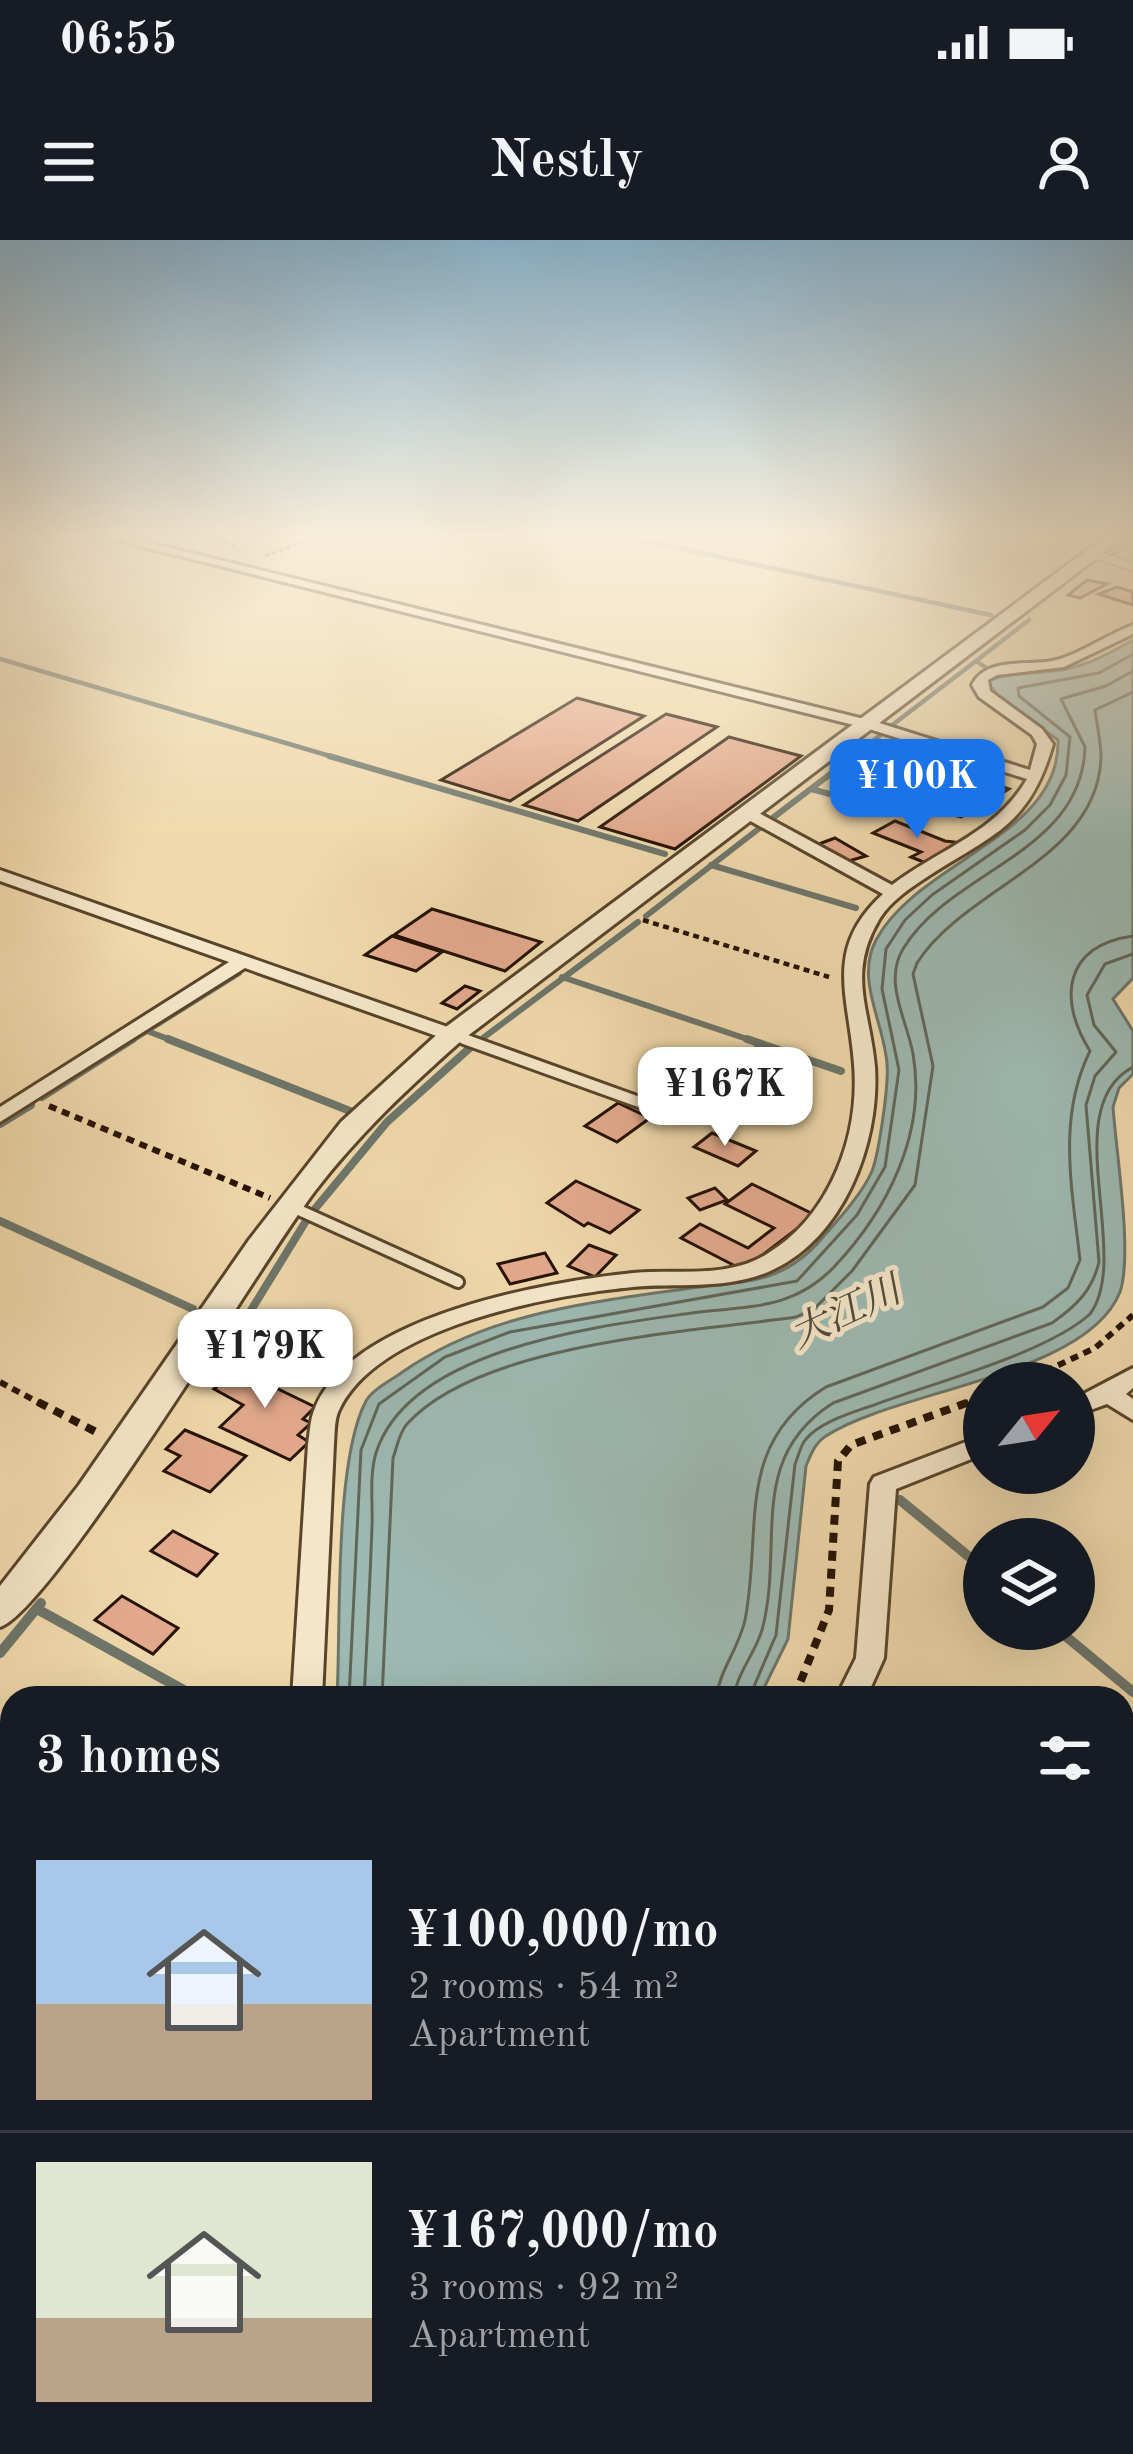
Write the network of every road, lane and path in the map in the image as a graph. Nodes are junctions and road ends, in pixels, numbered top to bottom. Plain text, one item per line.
1 (514, 637) edge
2 (985, 637) edge
3 (1115, 637) edge
4 (871, 725) junction
5 (1035, 777) junction
6 (751, 815) junction
7 (0, 875) edge
8 (890, 891) junction
9 (620, 913) junction
10 (242, 962) junction
11 (829, 977) dead end
12 (452, 1035) junction
13 (29, 1097) junction
14 (0, 1116) edge
15 (678, 1116) dead end
16 (289, 1206) junction
17 (458, 1282) dead end
18 (1133, 1315) edge
19 (1076, 1362) edge
20 (1133, 1376) edge
21 (0, 1382) edge
22 (1109, 1394) junction
23 (1095, 1400) edge
24 (1133, 1411) edge
25 (126, 1448) junction
26 (963, 1452) edge
27 (0, 1612) edge
28 (308, 1686) edge
29 (857, 1686) edge

1 - 4 street
2 - 4 street
3 - 5 street
4 - 5 street
4 - 6 street
5 - 8 street
6 - 8 street
6 - 9 street
7 - 10 street
8 - 28 street
9 - 11 path
9 - 12 street
10 - 12 street
10 - 13 street
12 - 15 lane
12 - 16 street
13 - 14 street
13 - 16 path
16 - 17 lane
16 - 25 street
18 - 19 path
20 - 22 street
21 - 25 path
22 - 23 street
22 - 24 street
25 - 27 street
26 - 29 street

